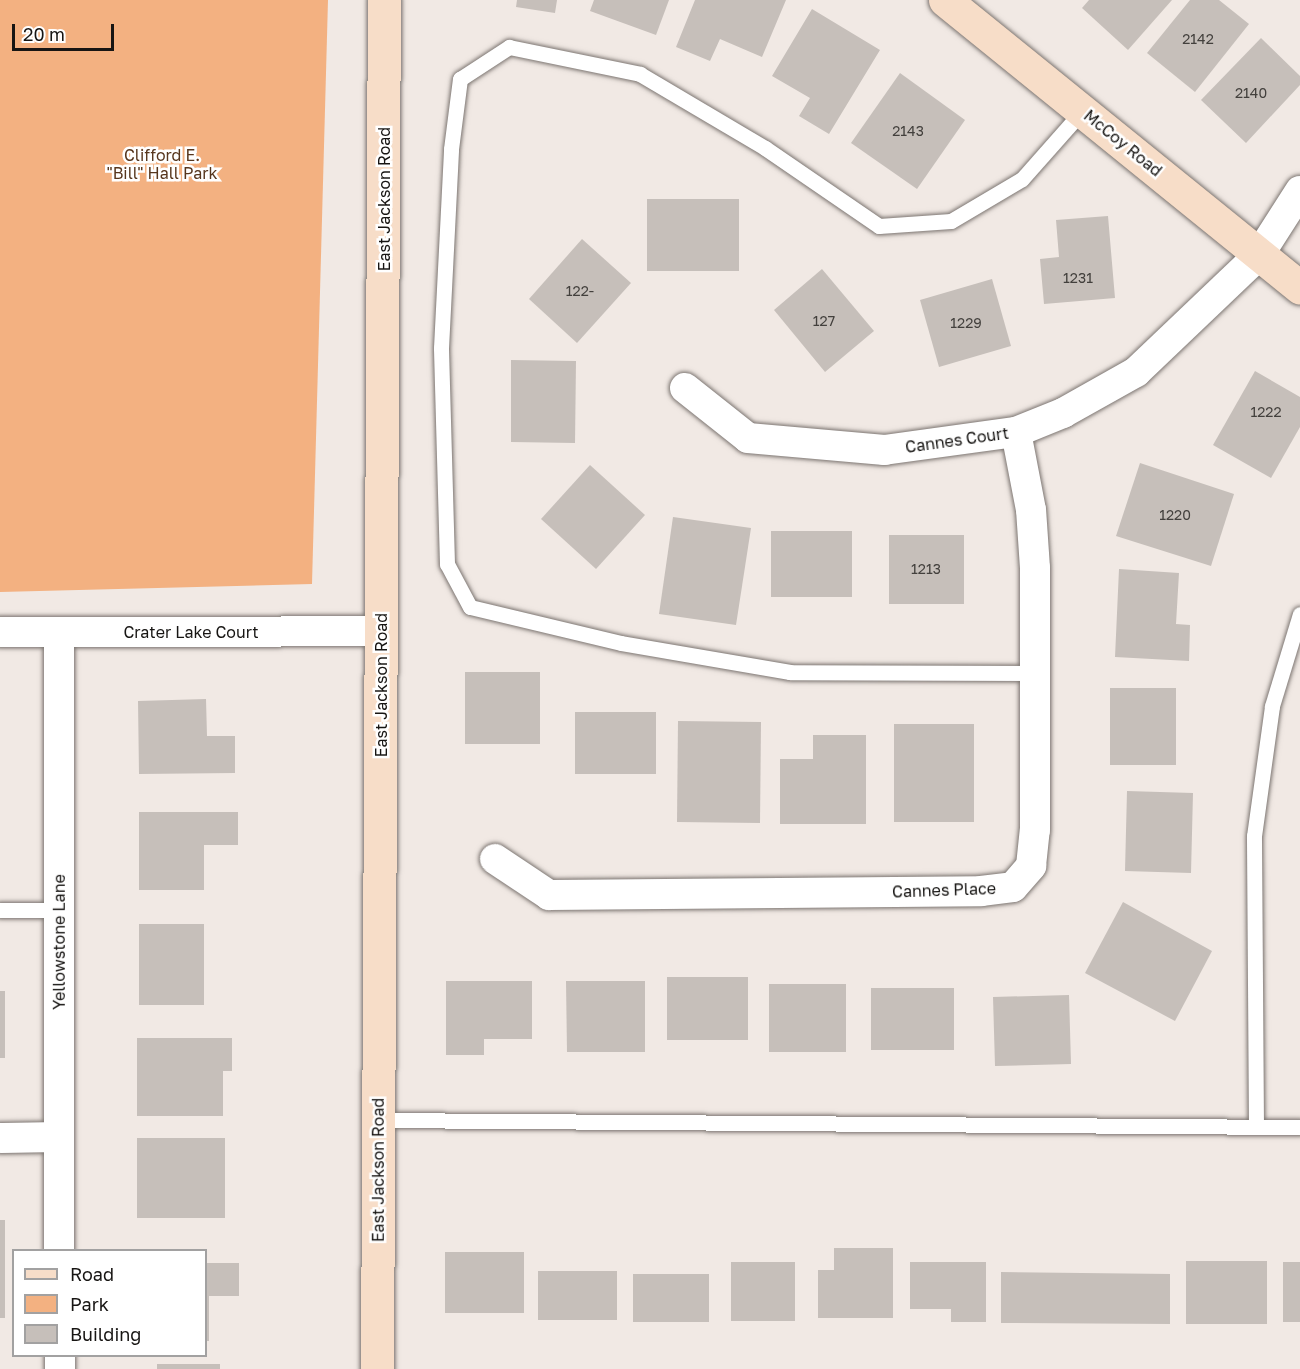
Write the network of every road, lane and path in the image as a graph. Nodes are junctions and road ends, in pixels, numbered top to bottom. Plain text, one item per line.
1 (384, 0) edge
2 (945, 0) edge
3 (1083, 110) junction
4 (1300, 191) edge
5 (1259, 255) junction
6 (1300, 287) edge
7 (685, 388) dead end
8 (1016, 432) junction
9 (1300, 614) edge
10 (382, 631) junction
11 (0, 632) edge
12 (59, 633) junction
13 (1035, 673) junction
14 (495, 859) dead end
15 (0, 910) edge
16 (59, 910) junction
17 (379, 1120) junction
18 (1256, 1127) junction
19 (1300, 1127) edge
20 (58, 1137) junction
21 (0, 1138) edge
22 (59, 1249) edge
23 (377, 1369) edge

1 - 10 street, East Jackson Road
2 - 3 street, McCoy Road
3 - 5 street, McCoy Road
3 - 13 lane
4 - 5 street, Cannes Court
5 - 6 street, McCoy Road
5 - 8 street, Cannes Court
7 - 8 street, Cannes Court
8 - 13 street, Cannes Place
9 - 18 lane
10 - 12 street, Crater Lake Court
10 - 17 street, East Jackson Road
11 - 12 street, Crater Lake Court
12 - 16 street, Yellowstone Lane
13 - 14 street, Cannes Place
15 - 16 lane
16 - 20 street, Yellowstone Lane
17 - 18 lane
17 - 23 street, East Jackson Road
18 - 19 lane
20 - 21 street
20 - 22 street, Yellowstone Lane

